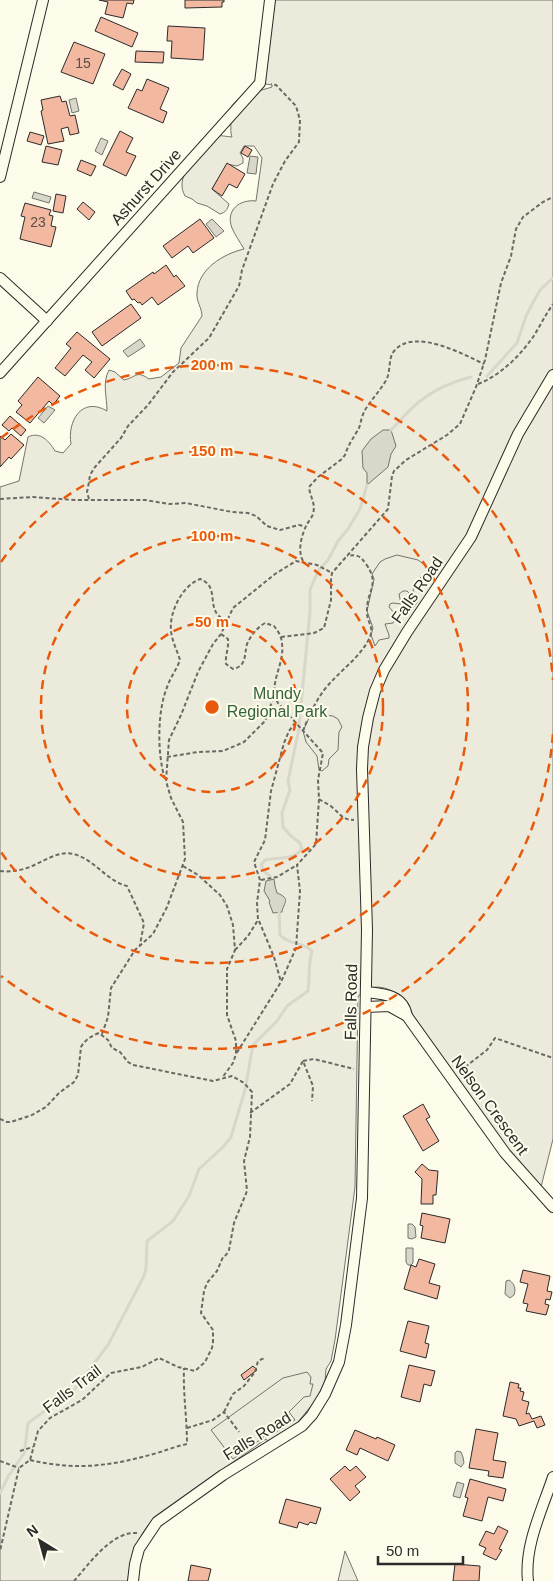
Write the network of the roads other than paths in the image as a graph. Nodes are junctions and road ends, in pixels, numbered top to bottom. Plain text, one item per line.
1 (43, 0) edge
2 (270, 0) edge
3 (0, 177) edge
4 (0, 278) edge
5 (47, 321) junction
6 (0, 373) edge
7 (553, 375) edge
8 (366, 992) junction
9 (366, 1006) junction
10 (407, 1016) junction
11 (553, 1207) edge
12 (553, 1477) edge
13 (133, 1581) edge
14 (528, 1581) edge

1 - 3 street
2 - 5 street, Ashurst Drive
4 - 5 street
5 - 6 street, Ashurst Drive
7 - 8 street, Falls Road
8 - 9 street, Falls Road
8 - 10 street, Nelson Crescent
9 - 10 street
9 - 13 street, Falls Road
10 - 11 street, Nelson Crescent
12 - 14 street

